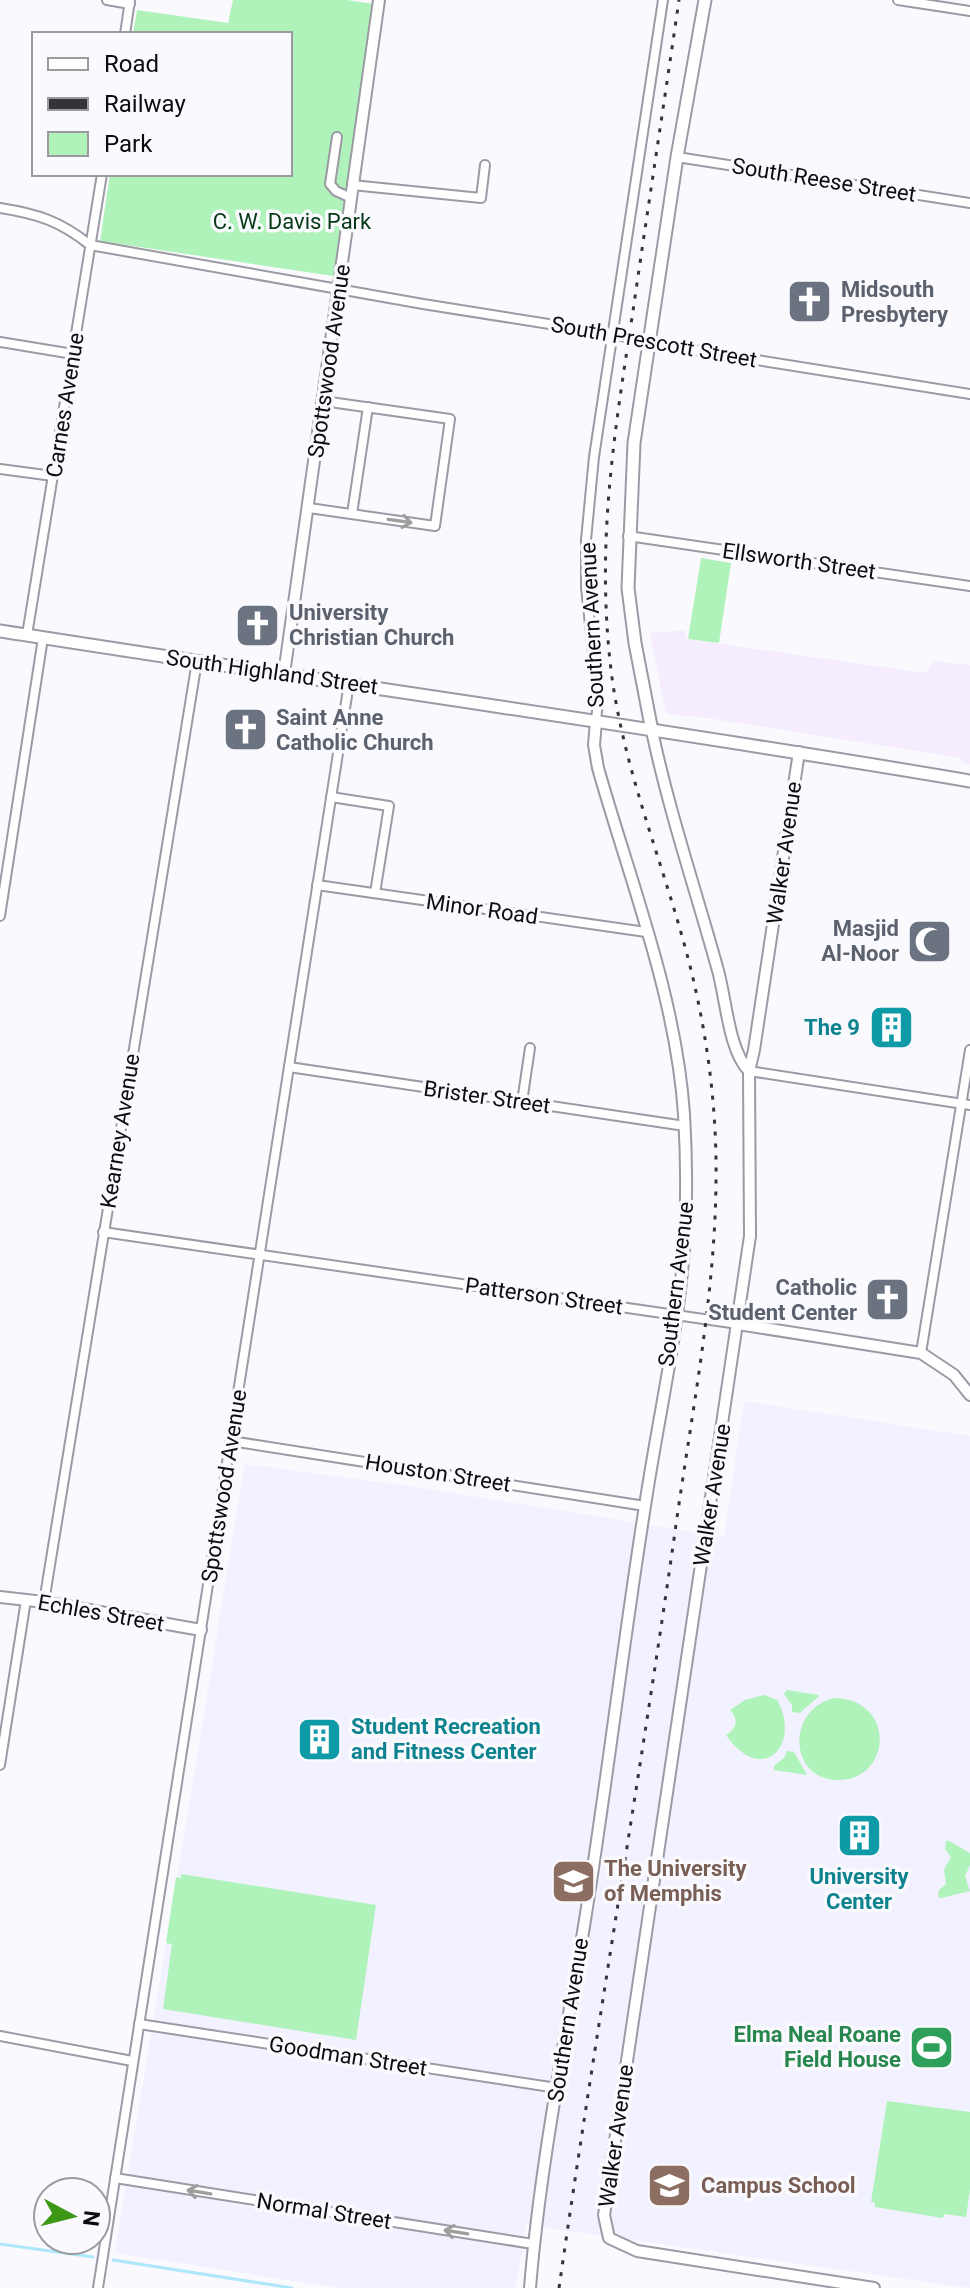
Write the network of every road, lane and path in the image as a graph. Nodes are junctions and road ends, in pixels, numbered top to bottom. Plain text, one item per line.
1 (107, 0) edge
2 (379, 0) edge
3 (663, 0) edge
4 (705, 0) edge
5 (898, 0) edge
6 (130, 2) edge
7 (970, 11) edge
8 (125, 32) edge
9 (337, 137) dead end
10 (677, 157) junction
11 (485, 165) dead end
12 (102, 176) edge
13 (352, 185) junction
14 (351, 198) junction
15 (970, 203) edge
16 (0, 208) edge
17 (90, 245) junction
18 (338, 289) junction
19 (612, 334) junction
20 (0, 342) edge
21 (650, 343) junction
22 (73, 354) junction
23 (970, 394) edge
24 (323, 401) junction
25 (368, 407) junction
26 (0, 469) edge
27 (53, 476) junction
28 (309, 508) junction
29 (352, 514) junction
30 (628, 536) junction
31 (970, 586) edge
32 (0, 631) edge
33 (27, 635) junction
34 (43, 638) junction
35 (197, 661) junction
36 (284, 674) junction
37 (349, 683) junction
38 (596, 721) junction
39 (652, 731) junction
40 (799, 752) junction
41 (970, 781) edge
42 (331, 797) junction
43 (317, 885) junction
44 (375, 893) junction
45 (0, 916) edge
46 (646, 932) junction
47 (530, 1048) dead end
48 (970, 1050) edge
49 (289, 1067) junction
50 (749, 1071) junction
51 (522, 1102) junction
52 (966, 1104) edge
53 (685, 1126) junction
54 (103, 1232) junction
55 (258, 1255) junction
56 (676, 1314) junction
57 (738, 1324) junction
58 (921, 1353) junction
59 (970, 1395) edge
60 (231, 1441) junction
61 (645, 1506) junction
62 (0, 1597) edge
63 (26, 1600) junction
64 (44, 1602) junction
65 (201, 1630) junction
66 (0, 1765) edge
67 (139, 2024) junction
68 (0, 2036) edge
69 (132, 2061) junction
70 (557, 2088) junction
71 (115, 2178) junction
72 (533, 2244) junction
73 (98, 2288) edge
74 (530, 2288) edge
75 (874, 2288) edge

1 - 6 street
2 - 13 street, Spottswood Avenue
3 - 19 street, Southern Avenue
4 - 10 main road, Southern Avenue
5 - 7 street
6 - 8 street
9 - 14 street
10 - 15 street, South Reese Street
10 - 21 main road, Southern Avenue
11 - 13 street
12 - 17 street, Carnes Avenue
13 - 14 street, Spottswood Avenue
14 - 18 street, Spottswood Avenue
16 - 17 street
17 - 18 street, South Prescott Street
17 - 22 street, Carnes Avenue
18 - 19 street, South Prescott Street
18 - 24 street, Spottswood Avenue
19 - 21 street, South Prescott Street
19 - 38 street, Southern Avenue
20 - 22 street
21 - 23 street, South Prescott Street
21 - 30 main road, Southern Avenue
22 - 27 street, Carnes Avenue
24 - 25 street
24 - 28 street, Spottswood Avenue
25 - 29 street
29 -> 25 street
26 - 27 street
27 - 33 street, Carnes Avenue
28 - 29 street
28 - 36 street, Spottswood Avenue
30 - 31 street, Ellsworth Street
30 - 39 main road, Southern Avenue
32 - 33 main road, South Highland Street
33 - 34 main road, South Highland Street
34 - 35 main road, South Highland Street
34 - 45 street
35 - 36 main road, South Highland Street
35 - 54 street, Kearney Avenue
36 - 37 main road, South Highland Street
37 - 38 main road, South Highland Street
37 - 42 street, Spottswood Avenue
38 - 39 main road, South Highland Street
38 - 46 street, Southern Avenue
39 - 40 main road, South Highland Street
39 - 50 street, Southern Avenue
40 - 41 main road, South Highland Street
40 - 50 street, Walker Avenue
42 - 43 street, Spottswood Avenue
42 - 44 street
43 - 44 street, Minor Road
43 - 49 street, Spottswood Avenue
44 - 46 street, Minor Road
46 - 53 street, Southern Avenue
47 - 51 street
48 - 52 street
49 - 51 street, Brister Street
49 - 55 street, Spottswood Avenue
50 - 52 street
50 - 57 street, Walker Avenue
51 - 53 street, Brister Street
52 - 58 street
53 - 56 street, Southern Avenue
54 - 55 street, Patterson Street
54 - 64 street, Kearney Avenue
55 - 56 street, Patterson Street
55 - 60 street, Spottswood Avenue
56 - 57 street, Patterson Street
56 - 61 street, Southern Avenue
57 - 58 street, Patterson Street
57 - 75 street, Walker Avenue
58 - 59 street, Patterson Street
60 - 61 street, Houston Street
60 - 65 street, Spottswood Avenue
61 - 70 street, Southern Avenue
62 - 63 street, Echles Street
63 - 64 street, Echles Street
63 - 66 street
64 - 65 street, Echles Street
65 - 67 street, Spottswood Avenue
67 - 69 street, Spottswood Avenue
67 - 70 street, Goodman Street
68 - 69 street
69 - 71 street, Spottswood Avenue
70 - 72 street, Southern Avenue
72 -> 71 street, Normal Street
71 - 73 street, Spottswood Avenue
72 - 74 street, Southern Avenue

